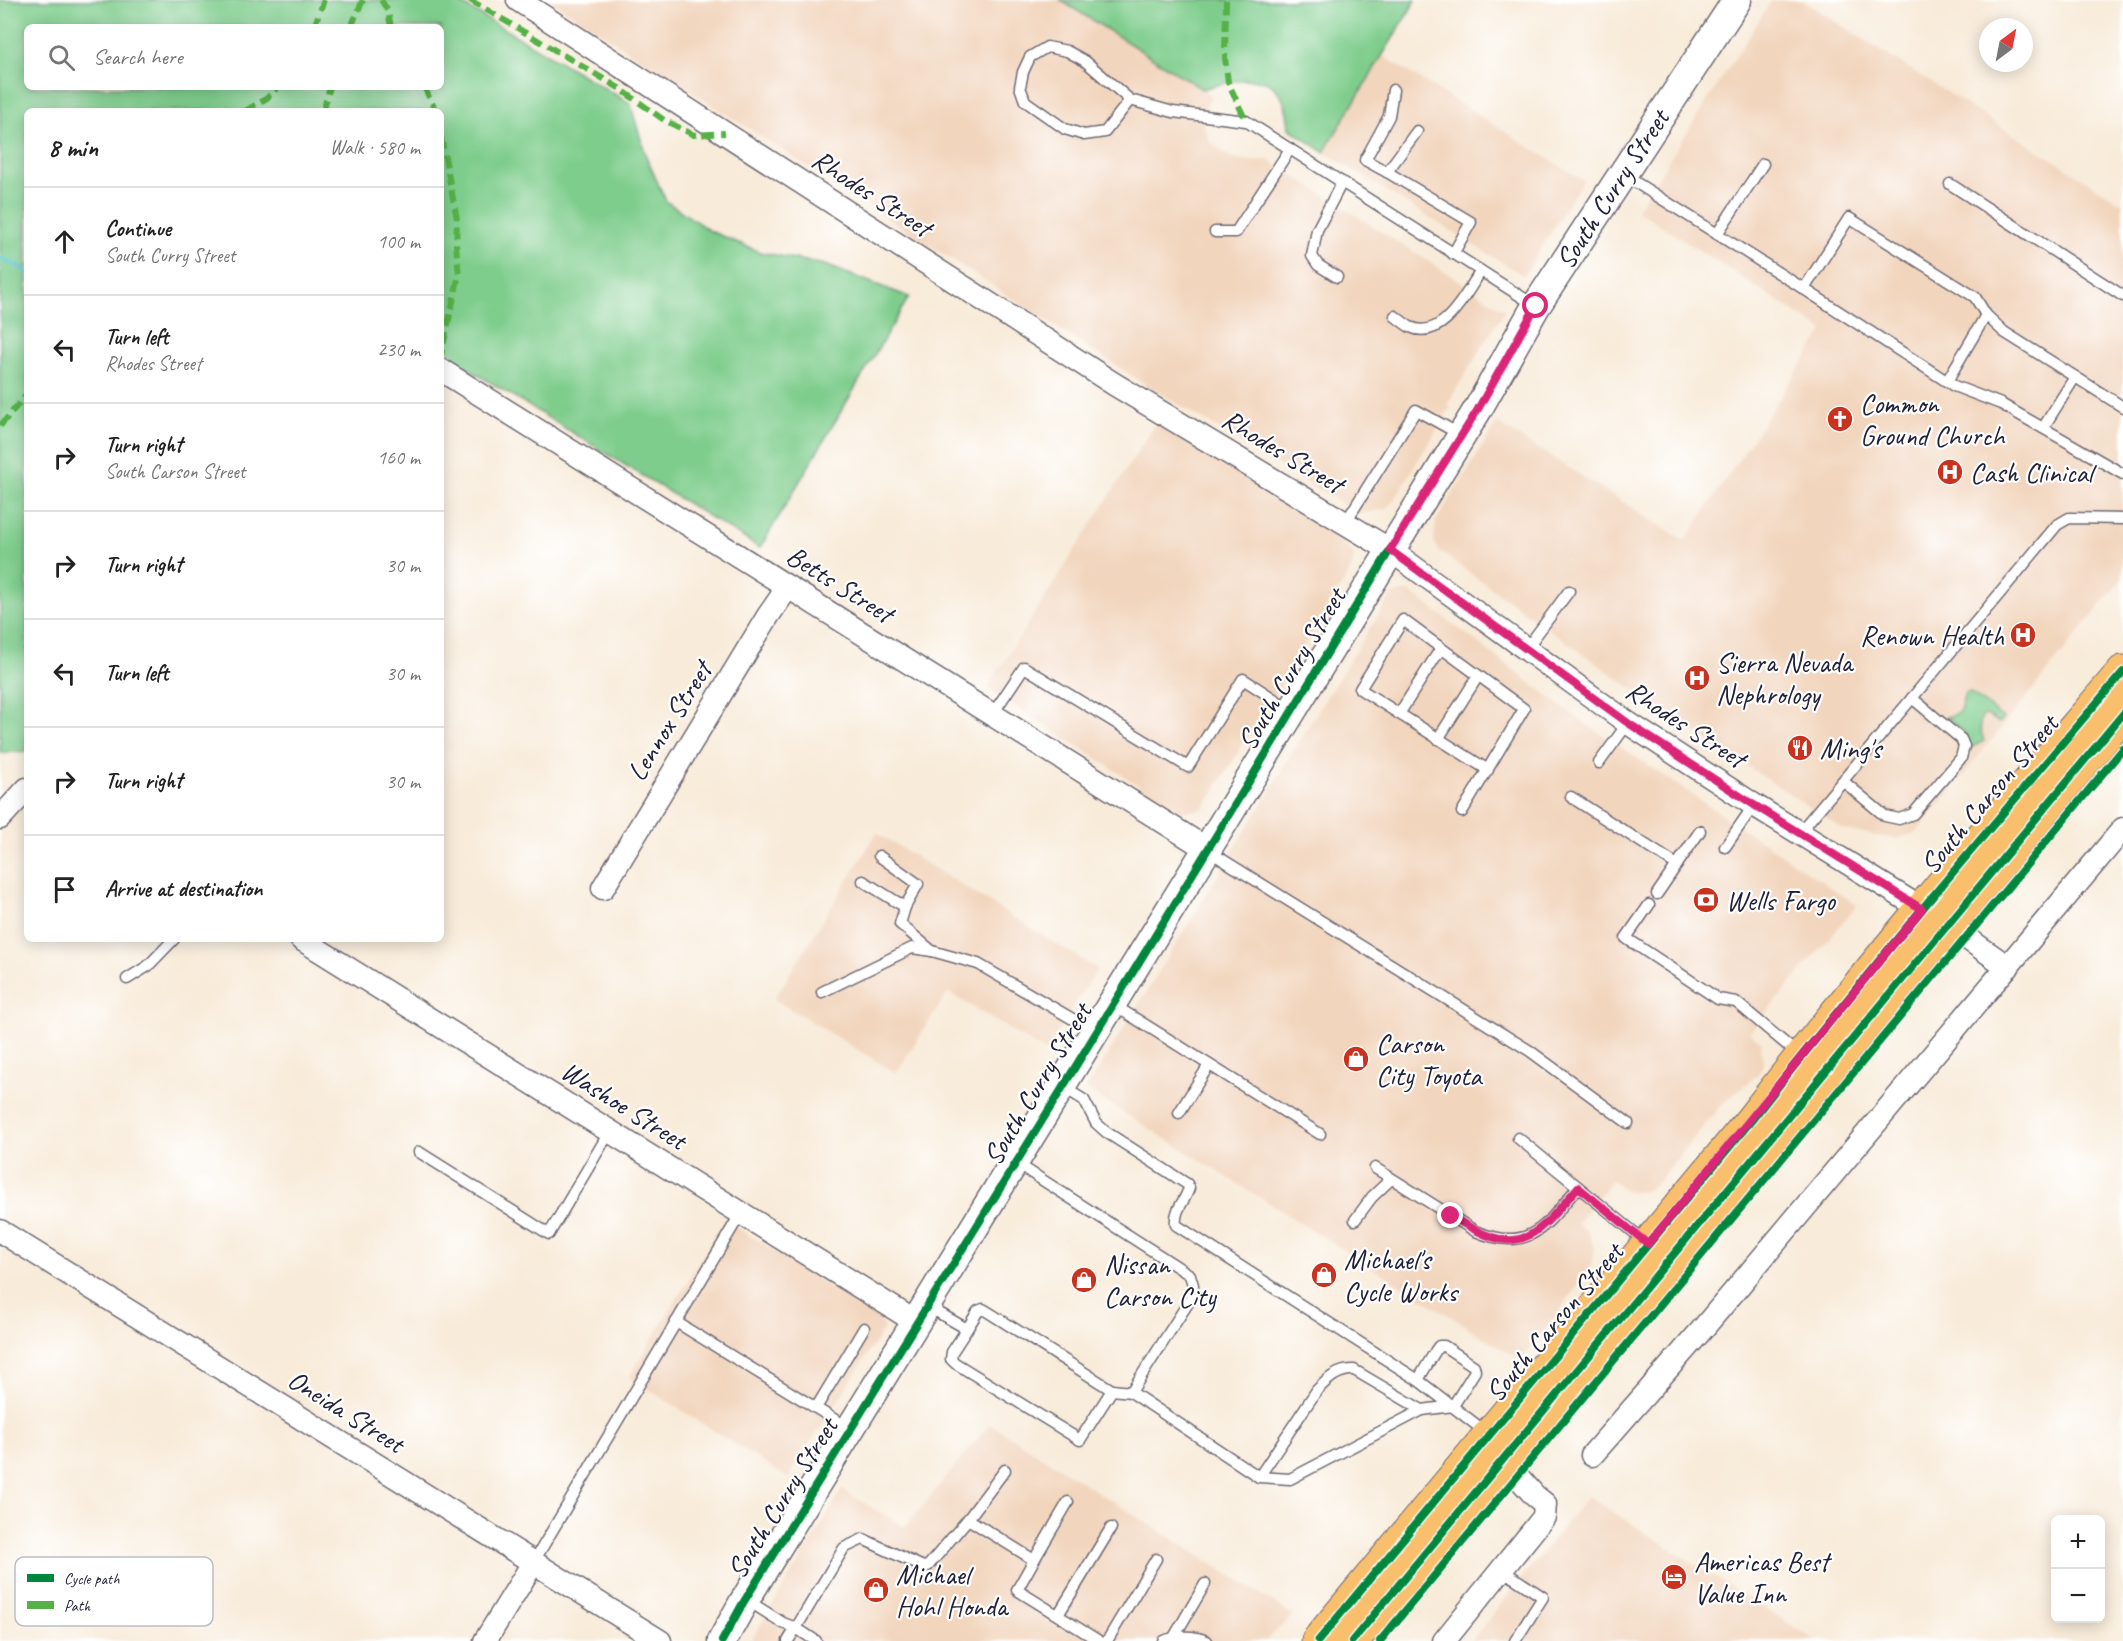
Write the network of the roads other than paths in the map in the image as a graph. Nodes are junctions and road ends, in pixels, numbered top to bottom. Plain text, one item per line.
1 (518, 0) edge
2 (1737, 0) edge
3 (1393, 90) dead end
4 (1130, 100) junction
5 (1417, 131) dead end
6 (1290, 149) junction
7 (1763, 164) dead end
8 (1387, 172) junction
9 (1622, 174) junction
10 (1342, 182) junction
11 (1950, 184) dead end
12 (1215, 232) dead end
13 (1717, 234) junction
14 (1453, 254) junction
15 (1481, 271) junction
16 (1337, 278) dead end
17 (1804, 289) junction
18 (2123, 296) edge
19 (1536, 306) junction
20 (1986, 315) junction
21 (1395, 316) dead end
22 (444, 372) edge
23 (2075, 377) junction
24 (1947, 381) junction
25 (2123, 407) edge
26 (2043, 428) junction
27 (1461, 436) junction
28 (2123, 474) edge
29 (2123, 519) edge
30 (1345, 523) junction
31 (1390, 550) junction
32 (788, 588) junction
33 (1569, 591) dead end
34 (1441, 648) junction
35 (1526, 649) junction
36 (2123, 672) edge
37 (1478, 676) junction
38 (1912, 698) junction
39 (1292, 710) junction
40 (1399, 714) junction
41 (2123, 714) edge
42 (992, 715) junction
43 (1628, 723) junction
44 (1438, 739) junction
45 (1599, 763) dead end
46 (1488, 770) junction
47 (1843, 781) junction
48 (24, 792) edge
49 (1571, 797) dead end
50 (1754, 805) junction
51 (1462, 812) dead end
52 (0, 818) edge
53 (2123, 829) edge
54 (1700, 831) dead end
55 (1799, 833) junction
56 (1725, 848) dead end
57 (1207, 849) junction
58 (879, 856) dead end
59 (1677, 865) junction
60 (863, 881) dead end
61 (603, 888) dead end
62 (1657, 894) dead end
63 (1649, 905) dead end
64 (905, 908) junction
65 (1935, 917) junction
66 (171, 942) edge
67 (306, 942) edge
68 (932, 951) junction
69 (2008, 967) junction
70 (127, 979) dead end
71 (822, 992) dead end
72 (1112, 1004) junction
73 (1095, 1032) junction
74 (1209, 1065) junction
75 (1811, 1065) junction
76 (1063, 1087) junction
77 (1179, 1113) dead end
78 (1628, 1124) dead end
79 (610, 1131) junction
80 (1320, 1134) dead end
81 (1518, 1138) dead end
82 (419, 1152) dead end
83 (1015, 1163) junction
84 (1375, 1168) dead end
85 (1391, 1179) junction
86 (1578, 1187) junction
87 (741, 1213) junction
88 (1355, 1220) dead end
89 (0, 1231) edge
90 (1648, 1244) junction
91 (921, 1314) junction
92 (676, 1322) junction
93 (864, 1328) dead end
94 (967, 1329) junction
95 (1418, 1380) junction
96 (1112, 1390) junction
97 (1131, 1392) junction
98 (1453, 1406) junction
99 (816, 1408) junction
100 (1422, 1410) junction
101 (851, 1429) junction
102 (1496, 1447) junction
103 (1592, 1455) dead end
104 (1005, 1470) dead end
105 (1259, 1477) junction
106 (1068, 1502) dead end
107 (968, 1519) junction
108 (1111, 1528) dead end
109 (1156, 1559) dead end
110 (1034, 1560) junction
111 (533, 1563) junction
112 (1502, 1569) junction
113 (1205, 1584) dead end
114 (746, 1599) junction
115 (1058, 1615) junction
116 (796, 1628) junction
117 (1174, 1637) junction
118 (1093, 1640) edge
119 (485, 1641) edge
120 (660, 1641) edge
121 (722, 1641) edge
122 (788, 1641) edge
123 (816, 1641) edge
124 (1107, 1641) edge
125 (1163, 1641) edge
126 (1207, 1641) edge
127 (1318, 1641) edge
128 (1352, 1641) edge
129 (1444, 1641) edge
130 (1515, 1641) edge

1 - 30 street, Rhodes Street
2 - 9 street, South Curry Street
3 - 8 lane
4 - 4 lane
4 - 6 lane
5 - 8 lane
6 - 10 lane
6 - 12 lane
7 - 13 lane
8 - 14 lane
9 - 13 lane
9 - 19 street, South Curry Street
10 - 14 lane
10 - 16 lane
11 - 18 lane
13 - 17 lane
14 - 15 lane
15 - 19 lane
15 - 21 lane
17 - 20 lane
17 - 24 lane
19 - 27 street, South Curry Street
20 - 23 lane
20 - 24 lane
22 - 32 street, Betts Street
23 - 25 lane
23 - 26 lane
24 - 26 lane
26 - 28 lane
27 - 30 lane
27 - 31 street, South Curry Street
29 - 38 lane
30 - 31 street, Rhodes Street
31 - 35 street, Rhodes Street
31 - 39 street, South Curry Street
32 - 42 street, Betts Street
32 - 61 street, Lennox Street
33 - 35 lane
34 - 37 lane
34 - 40 lane
34 - 40 lane
35 - 43 street, Rhodes Street
36 - 65 main road, South Carson Street
37 - 44 lane
37 - 46 lane
38 - 47 lane
38 - 47 lane
39 - 42 lane
39 - 57 street, South Curry Street
40 - 44 lane
41 - 65 main road, South Carson Street
42 - 57 street, Betts Street
43 - 45 lane
43 - 50 street, Rhodes Street
44 - 46 lane
46 - 51 lane
47 - 55 lane
48 - 52 street
49 - 59 lane
50 - 55 street, Rhodes Street
50 - 56 lane
53 - 69 street
54 - 59 lane
55 - 65 street, Rhodes Street
57 - 72 street, South Curry Street
57 - 78 lane
58 - 64 lane
59 - 62 lane
60 - 64 lane
63 - 75 lane
64 - 68 lane
65 - 69 street, Rhodes Street
65 - 75 main road, South Carson Street
66 - 70 lane
67 - 79 street, Washoe Street
68 - 71 lane
68 - 73 lane
69 - 103 street
72 - 73 street, South Curry Street
72 - 74 lane
73 - 76 street, South Curry Street
74 - 77 lane
74 - 80 lane
75 - 90 main road, South Carson Street
75 - 102 main road, South Carson Street
76 - 83 street, South Curry Street
76 - 95 lane
79 - 82 lane
79 - 87 street, Washoe Street
81 - 86 lane
83 - 91 street, South Curry Street
83 - 97 lane
84 - 85 lane
85 - 86 lane
85 - 88 lane
86 - 90 lane
87 - 91 street, Washoe Street
87 - 92 lane
89 - 111 street, Oneida Street
90 - 102 main road, South Carson Street
91 - 94 lane
91 - 101 street, South Curry Street
92 - 99 lane
92 - 111 lane
93 - 99 lane
94 - 96 lane
94 - 96 lane
95 - 98 lane
95 - 98 lane
96 - 97 lane
97 - 105 lane
98 - 100 lane
98 - 102 lane
99 - 101 lane
100 - 105 lane
100 - 105 lane
101 - 114 street, South Curry Street
102 - 112 street
102 - 127 main road, South Carson Street
102 - 128 main road, South Carson Street
104 - 107 lane
106 - 110 lane
107 - 110 lane
107 - 116 lane
108 - 115 lane
109 - 124 lane
110 - 115 lane
111 - 119 street
111 - 120 street, Oneida Street
112 - 129 street
112 - 130 lane
113 - 117 lane
114 - 116 lane
114 - 121 street, South Curry Street
115 - 118 lane
116 - 122 lane
116 - 123 lane
117 - 125 lane
117 - 126 lane

